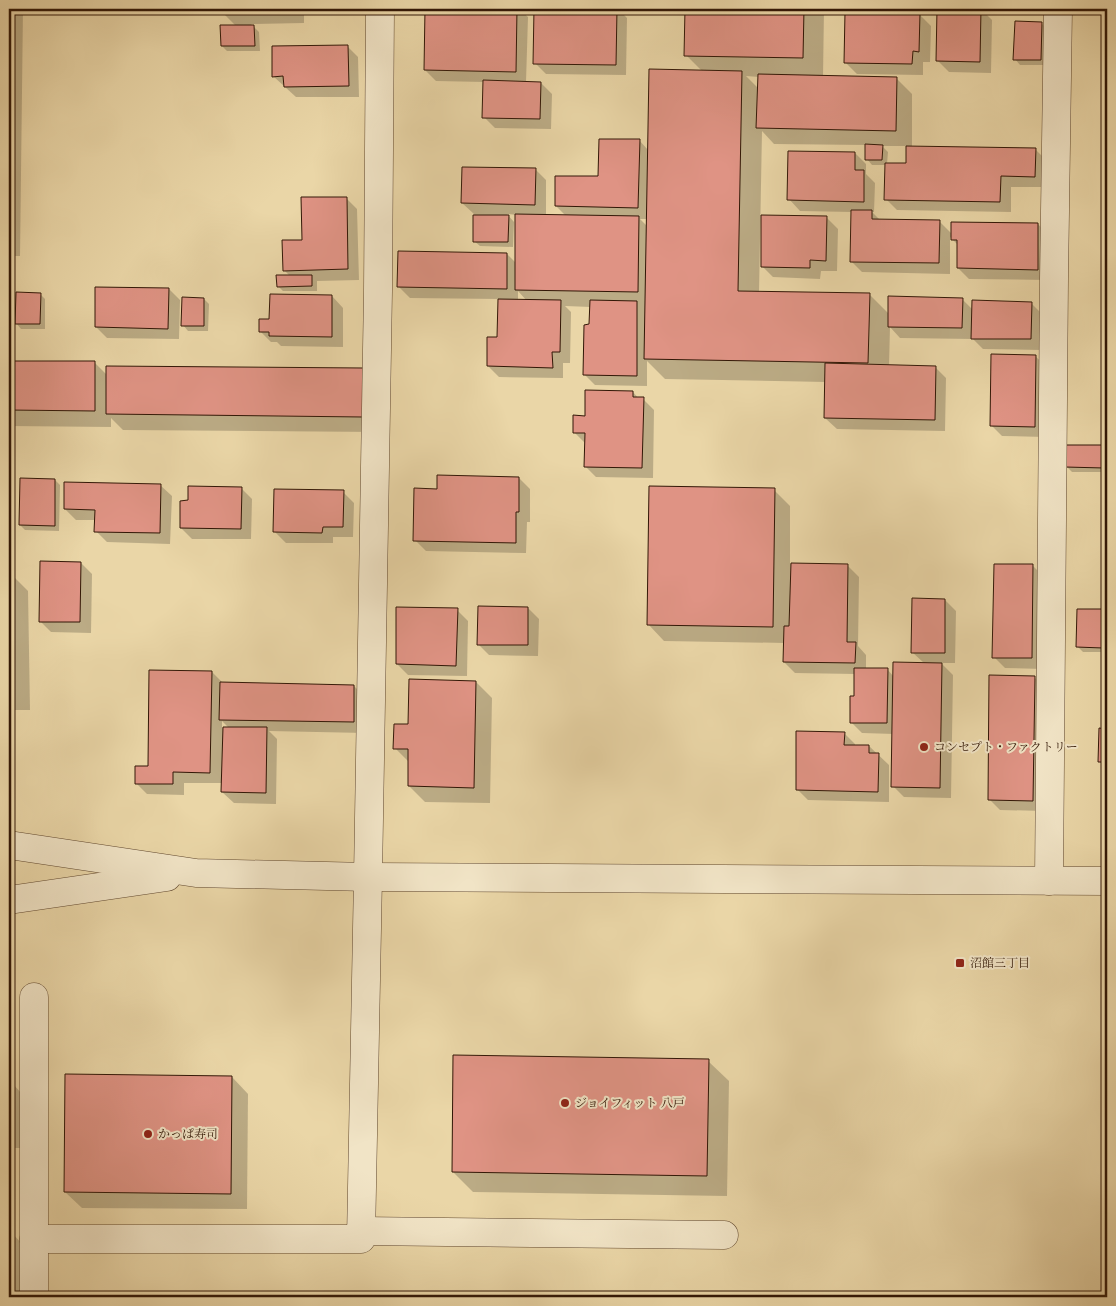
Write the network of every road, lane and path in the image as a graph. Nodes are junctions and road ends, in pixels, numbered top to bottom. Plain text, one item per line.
1 (380, 9) edge
2 (1058, 9) edge
3 (9, 845) edge
4 (196, 873) junction
5 (368, 877) junction
6 (1049, 881) junction
7 (1107, 881) edge
8 (9, 900) edge
9 (34, 997) dead end
10 (360, 1231) junction
11 (724, 1236) dead end
12 (34, 1240) junction
13 (34, 1297) edge

1 - 5 street
2 - 6 street
3 - 4 street
4 - 5 street
4 - 8 street
5 - 6 street
5 - 10 street
6 - 7 street
9 - 12 street
10 - 11 street
10 - 12 street
12 - 13 street

